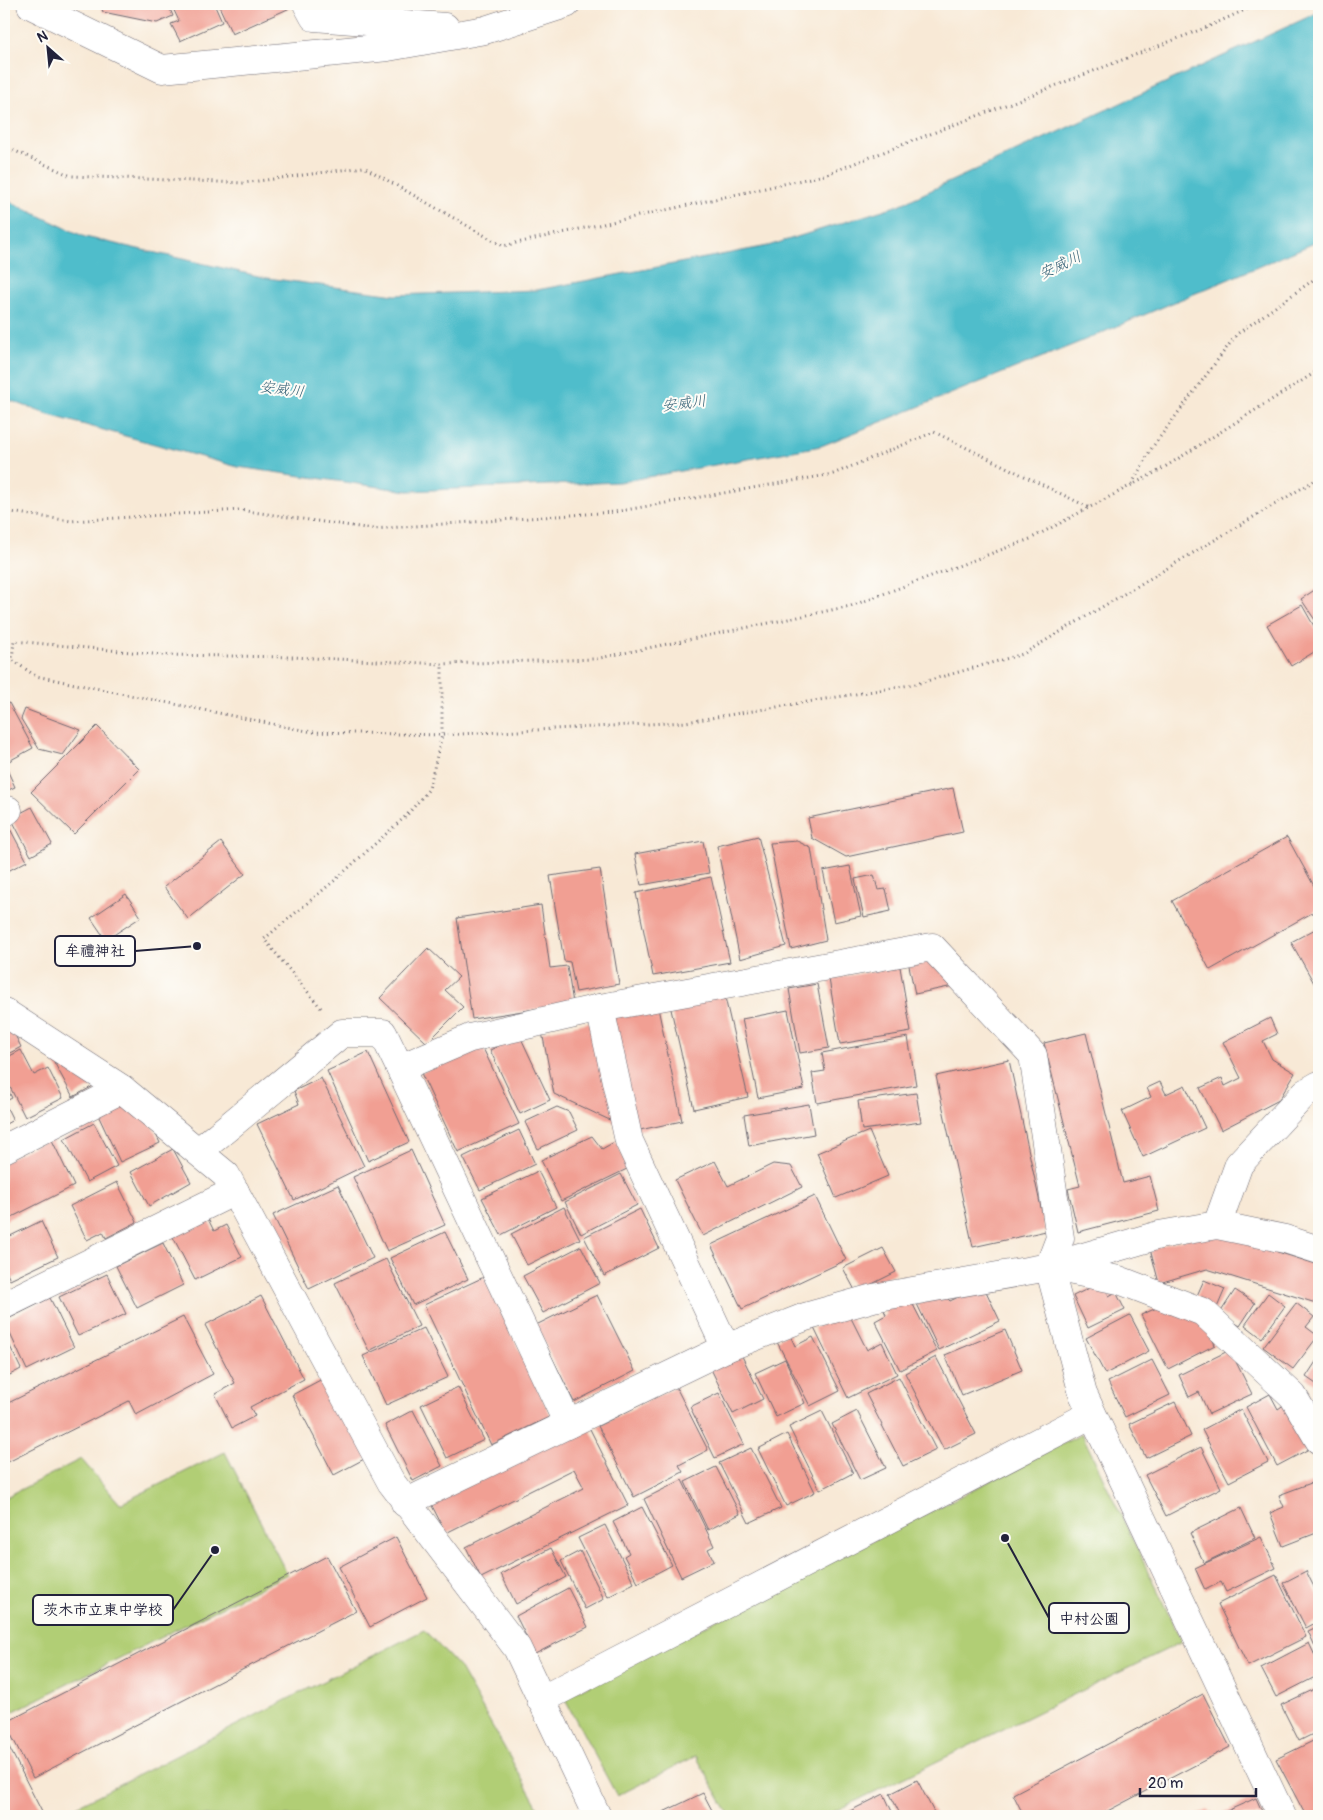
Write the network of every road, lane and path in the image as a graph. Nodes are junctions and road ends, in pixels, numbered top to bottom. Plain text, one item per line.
1 (34, 4) edge
2 (307, 4) edge
3 (566, 4) edge
4 (1258, 4) edge
5 (485, 30) junction
6 (4, 146) edge
7 (1319, 276) edge
8 (1319, 370) edge
9 (1319, 478) edge
10 (1131, 485) junction
11 (1089, 507) junction
12 (4, 511) edge
13 (442, 664) junction
14 (442, 735) junction
15 (600, 1008) junction
16 (4, 1012) edge
17 (342, 1033) junction
18 (400, 1068) junction
19 (1319, 1085) edge
20 (122, 1089) junction
21 (4, 1149) edge
22 (199, 1151) junction
23 (234, 1191) junction
24 (1217, 1225) junction
25 (1319, 1250) edge
26 (1049, 1267) junction
27 (4, 1305) edge
28 (726, 1348) junction
29 (1092, 1414) junction
30 (568, 1424) junction
31 (1319, 1440) edge
32 (405, 1503) junction
33 (541, 1700) junction
34 (597, 1816) edge
35 (1282, 1816) edge

1 - 5 street
2 - 5 street
3 - 5 street
4 - 6 path
7 - 10 path
8 - 10 path
9 - 14 path
10 - 11 path
11 - 12 path
11 - 13 path
13 - 14 path
13 - 14 path
14 - 17 path
15 - 18 street
15 - 26 street
15 - 28 street
16 - 20 street
17 - 18 street
17 - 22 street
18 - 30 street
19 - 24 street
20 - 21 street
20 - 22 street
22 - 23 street
23 - 27 street
23 - 32 street
24 - 25 street
24 - 26 street
26 - 28 street
26 - 29 street
26 - 31 street
28 - 30 street
29 - 33 street
29 - 35 street
30 - 32 street
32 - 33 street
33 - 34 street

